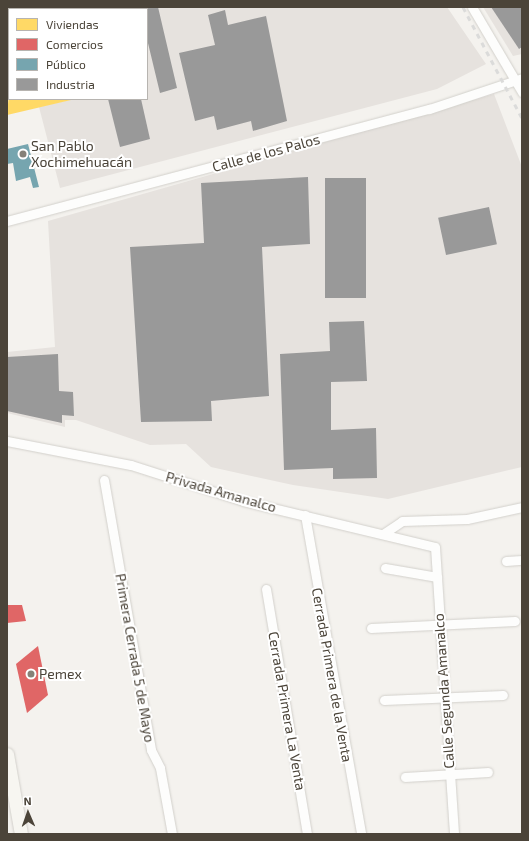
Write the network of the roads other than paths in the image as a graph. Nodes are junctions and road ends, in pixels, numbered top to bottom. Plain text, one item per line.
1 (472, 7) edge
2 (519, 79) edge
3 (522, 92) edge
4 (7, 221) edge
5 (7, 441) edge
6 (104, 480) dead end
7 (522, 507) edge
8 (305, 515) junction
9 (383, 534) junction
10 (435, 547) joint
11 (522, 560) edge
12 (506, 561) dead end
13 (385, 568) dead end
14 (437, 577) junction
15 (266, 589) dead end
16 (515, 621) dead end
17 (440, 624) junction
18 (371, 628) dead end
19 (503, 695) dead end
20 (446, 699) junction
21 (384, 700) dead end
22 (7, 754) edge
23 (488, 772) dead end
24 (450, 774) junction
25 (405, 777) dead end
26 (21, 834) edge
27 (172, 834) edge
28 (307, 834) edge
29 (361, 834) edge
30 (454, 834) edge

1 - 2 street
2 - 3 street
2 - 4 street, Calle de los Palos
5 - 8 street, Privada Amanalco
6 - 27 street, Primera Cerrada 5 de Mayo
7 - 9 street
8 - 9 street, Privada Amanalco
8 - 29 street, Cerrada Primera de la Venta
9 - 10 street, Privada Amanalco
10 - 14 street, Calle Segunda Amanalco
11 - 12 street
13 - 14 street
14 - 17 street, Calle Segunda Amanalco
15 - 28 street, Cerrada Primera La Venta
16 - 17 street
17 - 18 street
17 - 20 street, Calle Segunda Amanalco
19 - 20 street
20 - 21 street
20 - 24 street, Calle Segunda Amanalco
22 - 26 main road
23 - 24 street
24 - 25 street
24 - 30 street, Calle Segunda Amanalco

